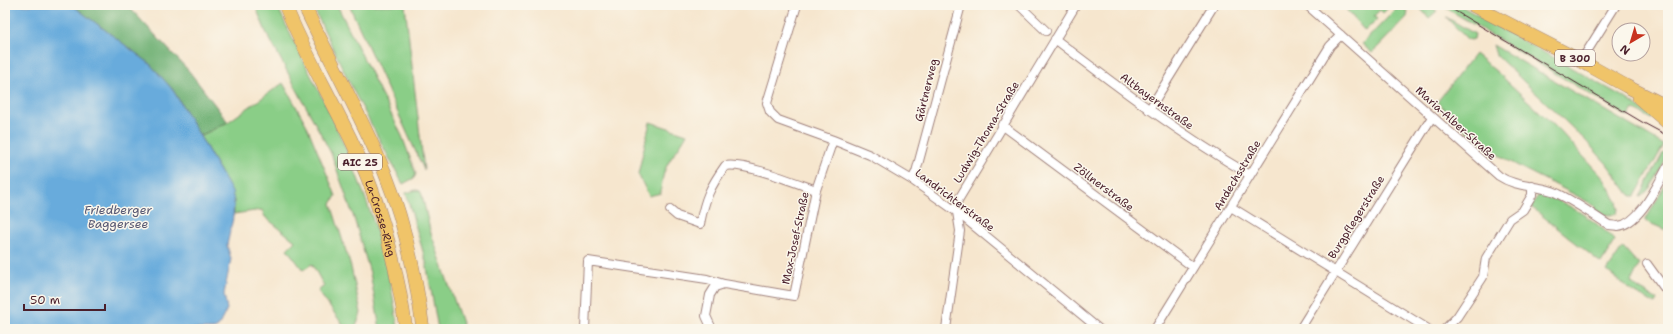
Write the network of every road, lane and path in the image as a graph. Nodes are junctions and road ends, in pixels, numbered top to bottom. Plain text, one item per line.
1 (285, 5) edge
2 (304, 5) edge
3 (797, 5) edge
4 (961, 5) edge
5 (1018, 5) edge
6 (1076, 5) edge
7 (1214, 5) edge
8 (1307, 5) edge
9 (1616, 5) edge
10 (1478, 7) edge
11 (1046, 31) dead end
12 (1341, 34) junction
13 (1055, 39) junction
14 (1581, 61) junction
15 (1626, 86) junction
16 (1668, 107) edge
17 (1149, 110) junction
18 (1432, 117) junction
19 (1668, 123) edge
20 (1002, 125) junction
21 (833, 140) junction
22 (1668, 166) edge
23 (1250, 175) junction
24 (912, 180) junction
25 (1532, 186) junction
26 (816, 190) junction
27 (1231, 207) junction
28 (670, 210) dead end
29 (956, 212) junction
30 (1647, 264) dead end
31 (1193, 267) junction
32 (1336, 271) junction
33 (724, 284) junction
34 (1668, 293) edge
35 (406, 329) edge
36 (423, 329) edge
37 (585, 329) edge
38 (712, 329) edge
39 (946, 329) edge
40 (1099, 329) edge
41 (1155, 329) edge
42 (1300, 329) edge
43 (1428, 329) edge
44 (1445, 329) edge

1 - 35 main road, La-Crosse-Ring / AIC 25
2 - 36 main road, La-Crosse-Ring / AIC 25
3 - 21 street, Landrichterstraße
4 - 24 street, Gärtnerweg
5 - 11 street
6 - 13 street, Ludwig-Thoma-Straße
7 - 17 street
8 - 12 street, Maria-Alber-Straße
9 - 14 street
10 - 14 main road, B 300
12 - 18 street, Maria-Alber-Straße
12 - 23 street, Andechsstraße
13 - 17 street, Altbayernstraße
13 - 20 street, Ludwig-Thoma-Straße
14 - 15 main road, B 300
15 - 16 main road, B 300
15 - 19 main road, B 300
17 - 23 street, Altbayernstraße
18 - 25 street, Maria-Alber-Straße
18 - 32 street, Burgpflegerstraße
20 - 29 street, Ludwig-Thoma-Straße
20 - 31 street, Zöllnerstraße
21 - 24 street, Landrichterstraße
21 - 26 street, Max-Josef-Straße
22 - 25 street, Maria-Alber-Straße
23 - 27 street, Andechsstraße
24 - 29 street, Landrichterstraße
25 - 44 street
26 - 28 street
26 - 33 street, Max-Josef-Straße
27 - 31 street, Andechsstraße
27 - 32 street
29 - 39 street, Ludwig-Thoma-Straße
29 - 40 street, Landrichterstraße
30 - 34 street
31 - 41 street, Andechsstraße
32 - 42 street, Burgpflegerstraße
32 - 43 street
33 - 37 street, Max-Josef-Straße
33 - 38 street

